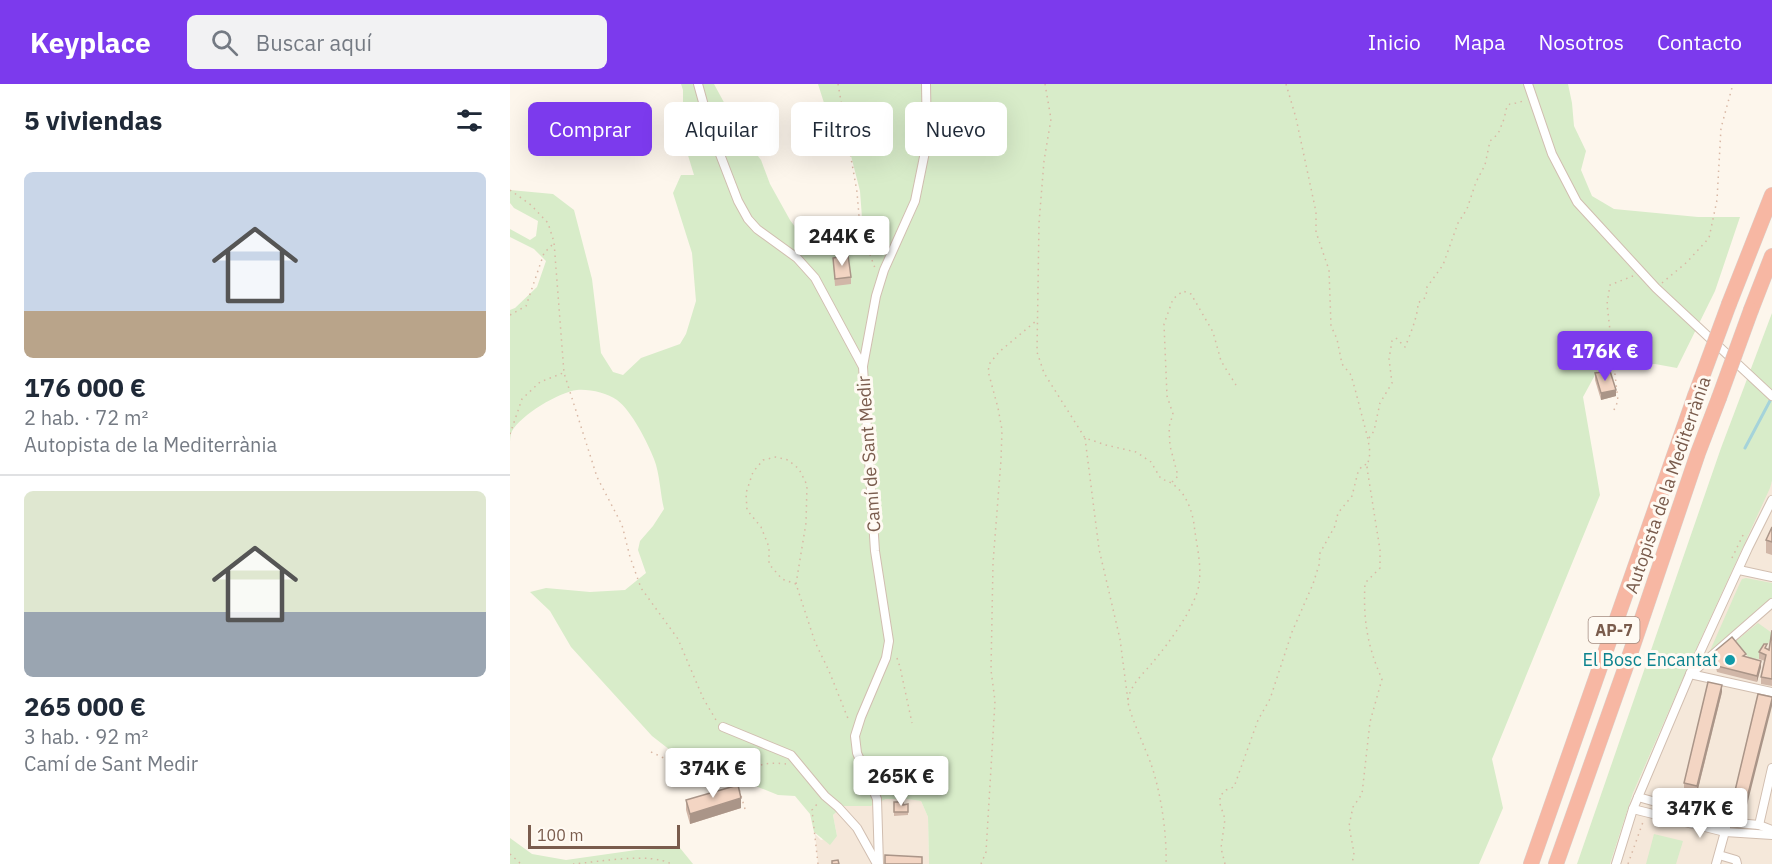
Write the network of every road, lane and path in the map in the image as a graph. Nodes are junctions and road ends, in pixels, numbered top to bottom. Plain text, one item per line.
1 (698, 84) edge
2 (838, 84) edge
3 (926, 84) edge
4 (1045, 84) edge
5 (1286, 84) edge
6 (1528, 84) edge
7 (1733, 84) edge
8 (1532, 98) junction
9 (510, 190) edge
10 (1772, 195) edge
11 (554, 243) junction
12 (1772, 256) edge
13 (1642, 272) junction
14 (880, 283) junction
15 (1656, 288) junction
16 (510, 315) edge
17 (1036, 320) junction
18 (863, 367) junction
19 (564, 373) junction
20 (1236, 385) dead end
21 (1772, 396) edge
22 (1614, 410) dead end
23 (510, 434) edge
24 (1084, 438) junction
25 (1368, 439) junction
26 (1368, 464) junction
27 (1172, 482) junction
28 (1772, 500) edge
29 (1739, 570) junction
30 (1772, 577) edge
31 (796, 584) junction
32 (1772, 603) edge
33 (889, 641) junction
34 (1690, 674) junction
35 (1772, 692) edge
36 (1128, 702) junction
37 (912, 723) dead end
38 (723, 727) joint
39 (855, 736) junction
40 (651, 752) dead end
41 (799, 765) junction
42 (1772, 768) edge
43 (736, 779) junction
44 (825, 796) junction
45 (1638, 797) junction
46 (745, 809) dead end
47 (1633, 809) junction
48 (1658, 816) junction
49 (1727, 822) junction
50 (1759, 825) junction
51 (1772, 830) edge
52 (1725, 832) junction
53 (1772, 835) edge
54 (510, 854) edge
55 (1719, 855) junction
56 (521, 864) edge
57 (573, 864) edge
58 (671, 864) edge
59 (818, 864) edge
60 (878, 864) edge
61 (981, 864) edge
62 (1166, 864) edge
63 (1225, 864) edge
64 (1352, 864) edge
65 (1531, 864) edge
66 (1556, 864) edge
67 (1616, 864) edge
68 (1628, 864) edge
69 (1716, 864) edge
70 (1737, 864) edge

1 - 18 street, Camí de Sant Medir
2 - 14 path
3 - 14 street
4 - 17 path
5 - 25 path
6 - 8 street
7 - 15 path
8 - 13 street
8 - 25 path
9 - 11 path
10 - 65 highway, Autopista de la Mediterrània / AP-7, bridge
11 - 16 path
11 - 19 path
12 - 66 highway, Autopista de la Mediterrània / AP-7, bridge
13 - 15 street
13 - 22 path
14 - 18 street
15 - 21 street
17 - 24 path
17 - 61 path
18 - 33 street, Camí de Sant Medir
19 - 23 path
19 - 38 path
20 - 27 path
24 - 27 path
24 - 36 path
25 - 26 path
26 - 63 path
26 - 64 path
27 - 36 path
28 - 29 street
29 - 30 street
29 - 34 street
31 - 31 path
31 - 39 path
32 - 34 street
33 - 37 path
33 - 39 street, Camí de Sant Medir
34 - 35 street
34 - 45 street
36 - 62 path
38 - 41 street
39 - 60 street
40 - 43 path
41 - 43 path
41 - 44 street
42 - 50 street
43 - 46 path
44 - 59 path
44 - 60 street
45 - 47 street
45 - 49 street
47 - 48 street
47 - 67 street
48 - 52 street
48 - 68 path
49 - 50 street
49 - 52 street
50 - 51 street
52 - 53 street
52 - 55 street
54 - 56 path
55 - 69 street
55 - 70 street
57 - 58 path

